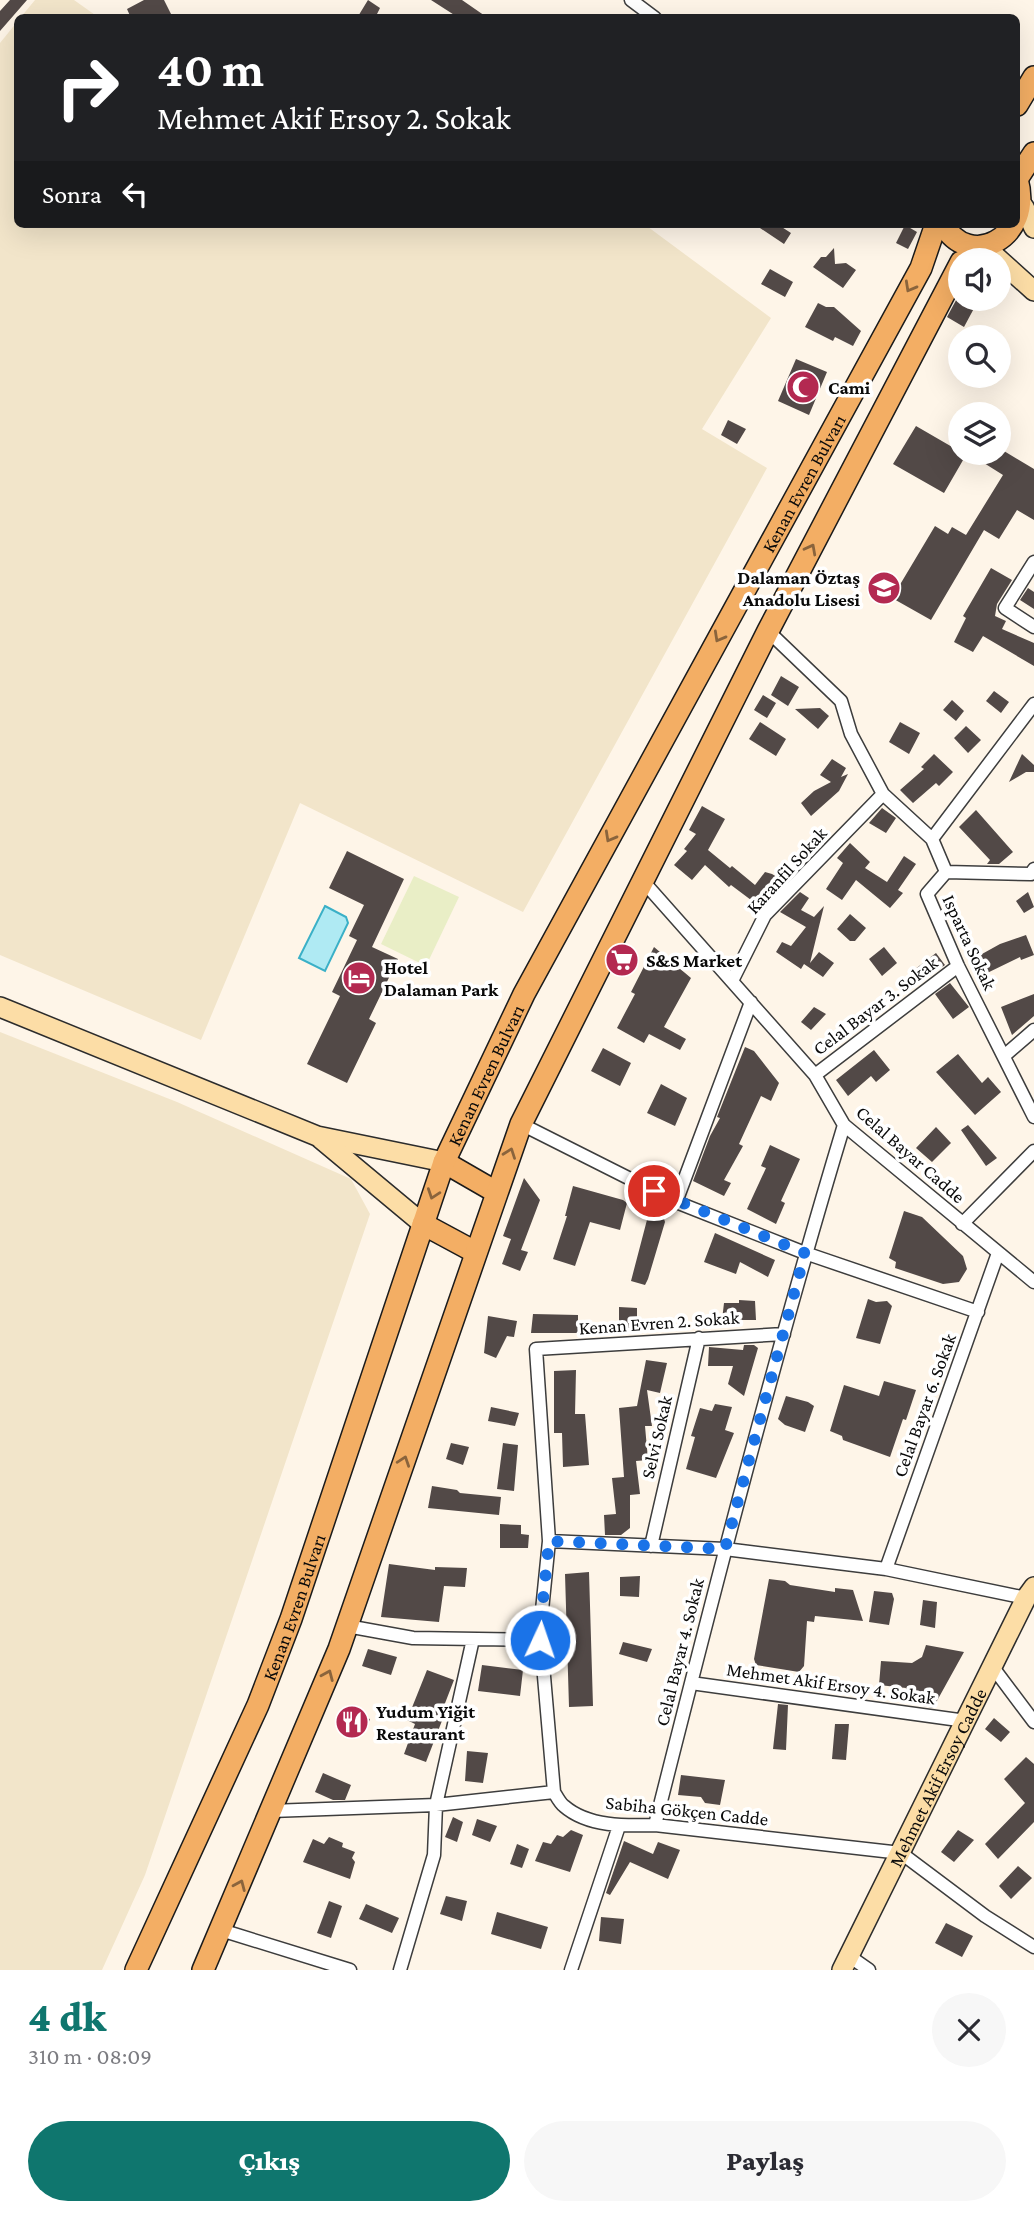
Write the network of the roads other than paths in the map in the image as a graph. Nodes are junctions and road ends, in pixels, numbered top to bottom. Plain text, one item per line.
1 (631, 0) edge
2 (649, 14) edge
3 (1034, 77) edge
4 (1020, 100) edge
5 (1034, 153) edge
6 (1020, 174) edge
7 (1020, 186) edge
8 (1024, 207) junction
9 (1020, 222) edge
10 (935, 228) edge
11 (946, 228) edge
12 (1016, 228) edge
13 (1034, 228) edge
14 (964, 248) edge
15 (982, 248) edge
16 (1011, 278) edge
17 (1034, 291) edge
18 (948, 292) edge
19 (1034, 562) edge
20 (1034, 627) edge
21 (768, 631) junction
22 (1034, 704) edge
23 (883, 794) junction
24 (932, 839) junction
25 (1034, 869) edge
26 (946, 872) junction
27 (642, 880) junction
28 (958, 966) junction
29 (732, 981) junction
30 (751, 1002) junction
31 (0, 1007) edge
32 (1034, 1031) edge
33 (1004, 1056) junction
34 (815, 1075) junction
35 (1034, 1117) edge
36 (521, 1124) junction
37 (844, 1125) junction
38 (317, 1136) junction
39 (1034, 1151) edge
40 (444, 1162) junction
41 (496, 1192) junction
42 (676, 1202) junction
43 (423, 1224) junction
44 (962, 1224) junction
45 (475, 1252) junction
46 (805, 1253) junction
47 (998, 1253) junction
48 (1034, 1282) edge
49 (978, 1312) junction
50 (784, 1334) junction
51 (699, 1338) junction
52 (549, 1541) junction
53 (651, 1546) junction
54 (725, 1549) junction
55 (886, 1569) junction
56 (1030, 1592) edge
57 (347, 1626) junction
58 (473, 1639) junction
59 (540, 1640) junction
60 (992, 1667) junction
61 (691, 1683) junction
62 (966, 1721) junction
63 (1034, 1722) edge
64 (554, 1793) junction
65 (436, 1805) junction
66 (271, 1811) junction
67 (655, 1825) junction
68 (619, 1826) junction
69 (901, 1853) junction
70 (221, 1930) junction
71 (1034, 1947) edge
72 (846, 1963) edge
73 (138, 1970) edge
74 (203, 1970) edge
75 (350, 1970) edge
76 (400, 1970) edge
77 (571, 1970) edge
78 (869, 1970) edge

1 - 2 street
3 - 4 main road
5 - 6 main road
7 - 8 main road
8 - 9 main road
8 - 13 street
10 -> 40 main road, Kenan Evren Bulvarı
11 - 14 main road
12 - 15 main road
16 - 17 street
21 -> 18 main road, Kenan Evren Bulvarı
19 - 20 street
21 - 23 street, Isparta Sokak
21 - 27 main road, Kenan Evren Bulvarı
22 - 24 street
23 - 24 street, Isparta Sokak
23 - 29 street, Karanfil Sokak
24 - 26 street, Isparta Sokak
25 - 26 street
26 - 28 street, Isparta Sokak
27 - 29 street, Celal Bayar Cadde
27 - 36 main road, Kenan Evren Bulvarı
28 - 33 street, Isparta Sokak
28 - 34 street, Celal Bayar 3. Sokak
29 - 30 street, Celal Bayar Cadde
30 - 34 street, Celal Bayar Cadde
30 - 42 street
31 - 38 street
32 - 33 street
33 - 35 street, Isparta Sokak
34 - 37 street, Celal Bayar Cadde
41 -> 36 main road, Kenan Evren Bulvarı
36 - 42 street
37 - 44 street, Celal Bayar Cadde
37 - 46 street, Celal Bayar 4. Sokak
38 - 40 street
38 - 43 street
39 - 44 street
40 - 41 main road
40 -> 43 main road, Kenan Evren Bulvarı
41 - 45 main road, Kenan Evren Bulvarı
42 - 46 street
43 - 45 main road
43 - 73 main road, Kenan Evren Bulvarı
44 - 47 street, Celal Bayar Cadde
57 -> 45 main road, Kenan Evren Bulvarı
46 - 49 street
46 - 50 street, Celal Bayar 4. Sokak
47 - 48 street, Celal Bayar Cadde
47 - 49 street, Celal Bayar 6. Sokak
49 - 55 street, Celal Bayar 6. Sokak
50 - 51 street, Kenan Evren 2. Sokak
50 - 54 street, Celal Bayar 4. Sokak
51 - 52 street, Kenan Evren 2. Sokak
51 - 53 street, Selvi Sokak
52 - 53 street
52 - 59 street
53 - 54 street
54 - 55 street
54 - 61 street, Celal Bayar 4. Sokak
55 - 56 street
56 - 60 street, Mehmet Akif Ersoy Cadde
57 - 58 street
66 -> 57 main road, Kenan Evren Bulvarı
58 - 59 street
58 - 65 street
59 - 64 street
60 - 62 street, Mehmet Akif Ersoy Cadde
60 - 63 street
61 - 62 street, Mehmet Akif Ersoy 4. Sokak
61 - 67 street, Celal Bayar 4. Sokak
62 - 69 street, Mehmet Akif Ersoy Cadde
64 - 65 street
64 - 68 street, Sabiha Gökçen Cadde
65 - 66 street
65 - 76 street
70 -> 66 main road, Kenan Evren Bulvarı
67 - 68 street, Sabiha Gökçen Cadde
67 - 69 street, Sabiha Gökçen Cadde
68 - 77 street
69 - 71 street
69 - 72 street, Mehmet Akif Ersoy Cadde
70 - 74 main road, Kenan Evren Bulvarı
70 - 75 street
72 - 78 street

